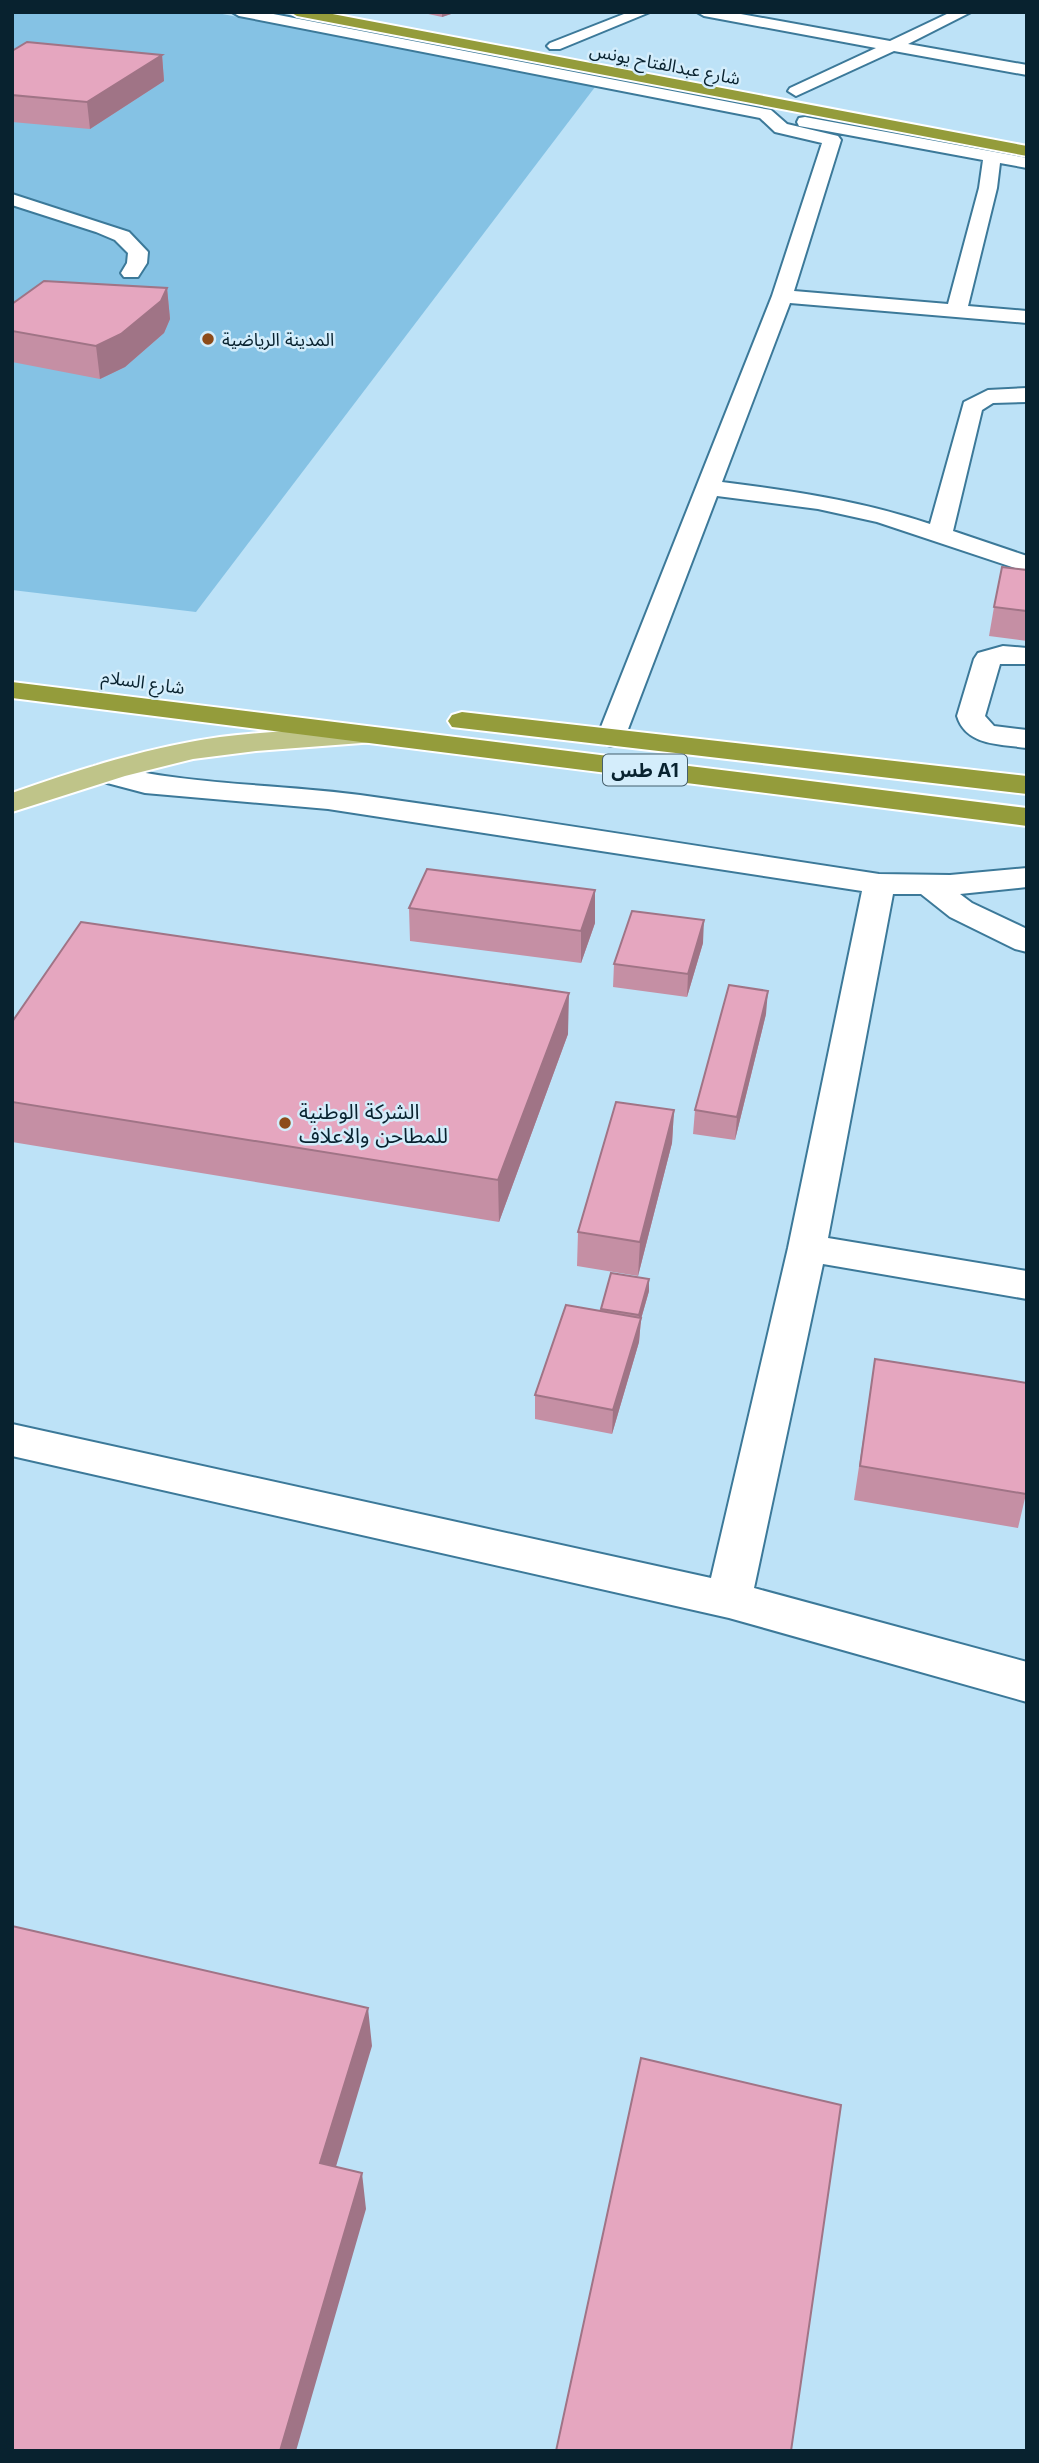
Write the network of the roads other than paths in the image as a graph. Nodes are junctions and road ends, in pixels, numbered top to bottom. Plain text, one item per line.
1 (239, 12) edge
2 (298, 12) edge
3 (350, 12) edge
4 (373, 12) edge
5 (643, 12) edge
6 (704, 12) edge
7 (964, 12) edge
8 (458, 28) junction
9 (411, 35) junction
10 (555, 46) junction
11 (892, 46) junction
12 (1027, 70) edge
13 (796, 91) junction
14 (765, 114) junction
15 (1027, 134) edge
16 (1027, 151) edge
17 (992, 157) junction
18 (1027, 163) edge
19 (12, 200) edge
20 (131, 273) dead end
21 (782, 296) junction
22 (956, 311) junction
23 (1027, 317) edge
24 (1027, 395) edge
25 (707, 487) junction
26 (940, 535) junction
27 (1027, 564) edge
28 (1027, 656) edge
29 (12, 665) edge
30 (12, 690) edge
31 (269, 711) junction
32 (365, 736) junction
33 (611, 737) junction
34 (1027, 739) edge
35 (102, 773) junction
36 (1027, 785) edge
37 (12, 803) edge
38 (1027, 817) edge
39 (1027, 877) edge
40 (879, 884) junction
41 (930, 886) junction
42 (1027, 942) edge
43 (807, 1248) junction
44 (1027, 1285) edge
45 (12, 1440) edge
46 (729, 1600) junction
47 (1027, 1682) edge

1 - 14 street
2 - 3 highway
2 - 9 highway, شارع عبدالفتاح يونس
4 - 8 highway, شارع عبدالفتاح يونس
5 - 10 street
6 - 11 street
7 - 11 street
8 - 9 highway
8 - 10 highway, شارع عبدالفتاح يونس
9 - 16 highway, شارع عبدالفتاح يونس
10 - 13 highway, شارع عبدالفتاح يونس
11 - 12 street
11 - 13 street
13 - 15 highway, شارع عبدالفتاح يونس
14 - 17 street
14 - 21 street
17 - 18 street
17 - 22 street
19 - 20 street
21 - 22 street
21 - 25 street
22 - 23 street
24 - 26 street
25 - 26 street
25 - 33 street
26 - 27 street
28 - 34 street
29 - 31 highway, شارع السلام / طس A1
30 - 31 highway, شارع السلام / طس A1
31 - 32 highway, طس A1
31 - 33 highway, طس A1
32 - 35 main road
32 - 38 highway, طس A1
33 - 36 highway, طس A1
35 - 37 main road
35 - 40 street
39 - 41 street
40 - 41 street
40 - 43 street
41 - 42 street
43 - 44 street
43 - 46 street
45 - 46 street
46 - 47 street

